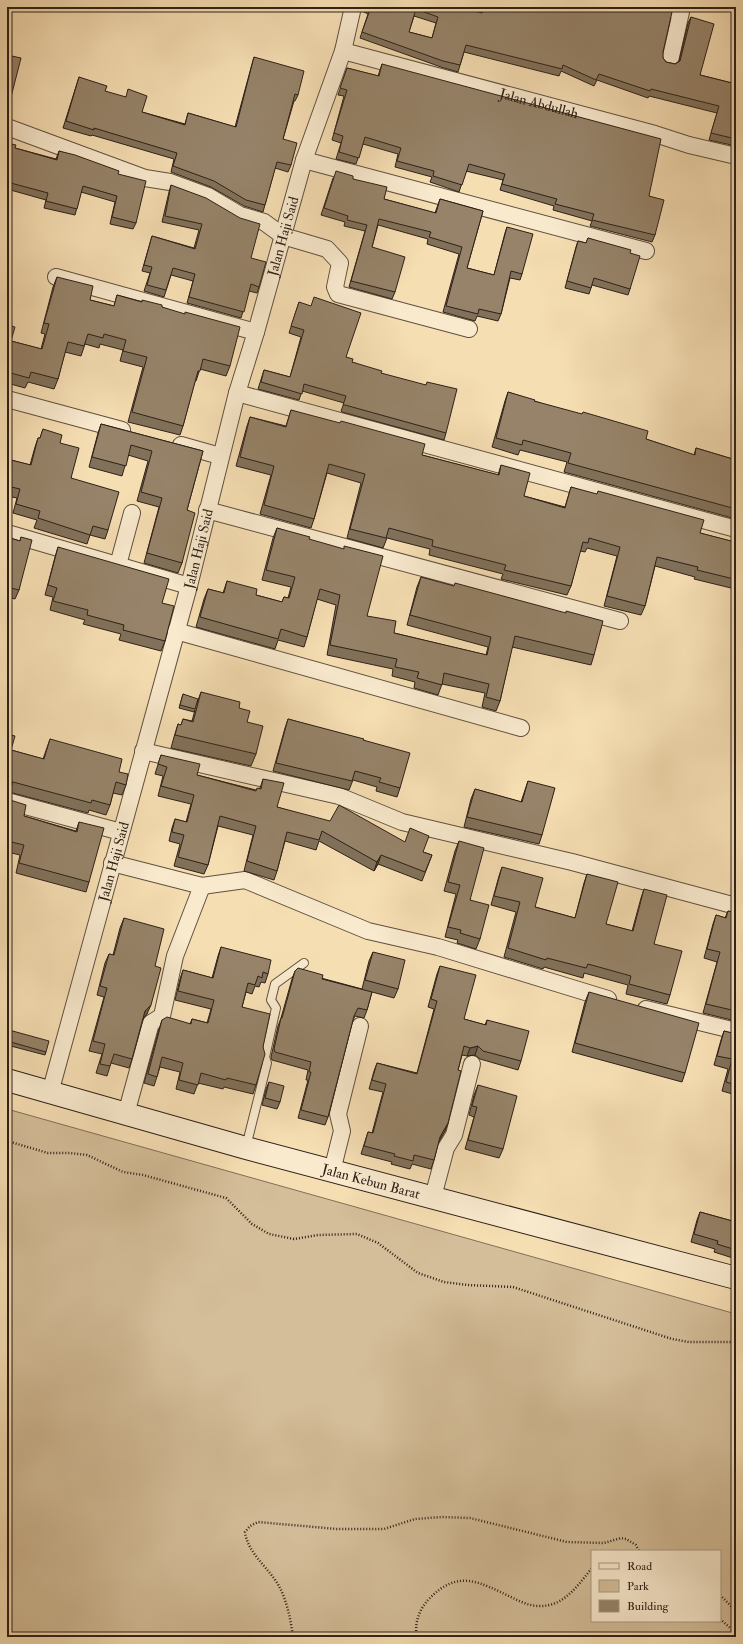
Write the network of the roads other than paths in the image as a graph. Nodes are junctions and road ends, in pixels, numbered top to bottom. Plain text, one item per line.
1 (353, 7) edge
2 (663, 7) edge
3 (343, 51) junction
4 (670, 61) edge
5 (7, 127) edge
6 (736, 156) edge
7 (304, 160) junction
8 (283, 236) junction
9 (646, 251) dead end
10 (56, 277) edge
11 (468, 329) dead end
12 (256, 332) junction
13 (237, 393) junction
14 (7, 400) edge
15 (136, 434) edge
16 (167, 442) edge
17 (220, 456) junction
18 (207, 510) junction
19 (132, 513) dead end
20 (736, 529) edge
21 (7, 532) edge
22 (118, 565) junction
23 (189, 586) junction
24 (620, 621) dead end
25 (176, 631) junction
26 (521, 728) dead end
27 (143, 751) junction
28 (7, 801) edge
29 (121, 832) junction
30 (112, 863) junction
31 (202, 886) junction
32 (736, 906) edge
33 (304, 963) dead end
34 (360, 1026) dead end
35 (736, 1031) edge
36 (472, 1064) dead end
37 (7, 1080) edge
38 (50, 1093) junction
39 (126, 1114) junction
40 (246, 1148) junction
41 (332, 1171) junction
42 (433, 1198) junction
43 (736, 1278) edge

1 - 3 street, Jalan Haji Said
2 - 4 street
3 - 6 street, Jalan Abdullah
3 - 7 street, Jalan Haji Said
5 - 8 street
7 - 8 street, Jalan Haji Said
7 - 9 street
8 - 11 street
8 - 12 street, Jalan Haji Said
10 - 12 street
12 - 13 street, Jalan Haji Said
13 - 17 street, Jalan Haji Said
13 - 20 street
14 - 15 street
16 - 17 street
17 - 18 street, Jalan Haji Said
18 - 23 street, Jalan Haji Said
18 - 24 street
19 - 22 street
21 - 22 street
22 - 23 street
23 - 25 street, Jalan Haji Said
25 - 26 street
25 - 27 street, Jalan Haji Said
27 - 29 street, Jalan Haji Said
27 - 32 street
28 - 29 street
29 - 30 street, Jalan Haji Said
30 - 31 street
30 - 38 street, Jalan Haji Said
31 - 35 street
31 - 39 street
33 - 40 lane
34 - 41 street
36 - 42 street
37 - 38 main road, Jalan Kebun Barat
38 - 39 main road, Jalan Kebun Barat
39 - 40 main road, Jalan Kebun Barat
40 - 41 main road, Jalan Kebun Barat
41 - 42 main road, Jalan Kebun Barat
42 - 43 main road, Jalan Kebun Barat

